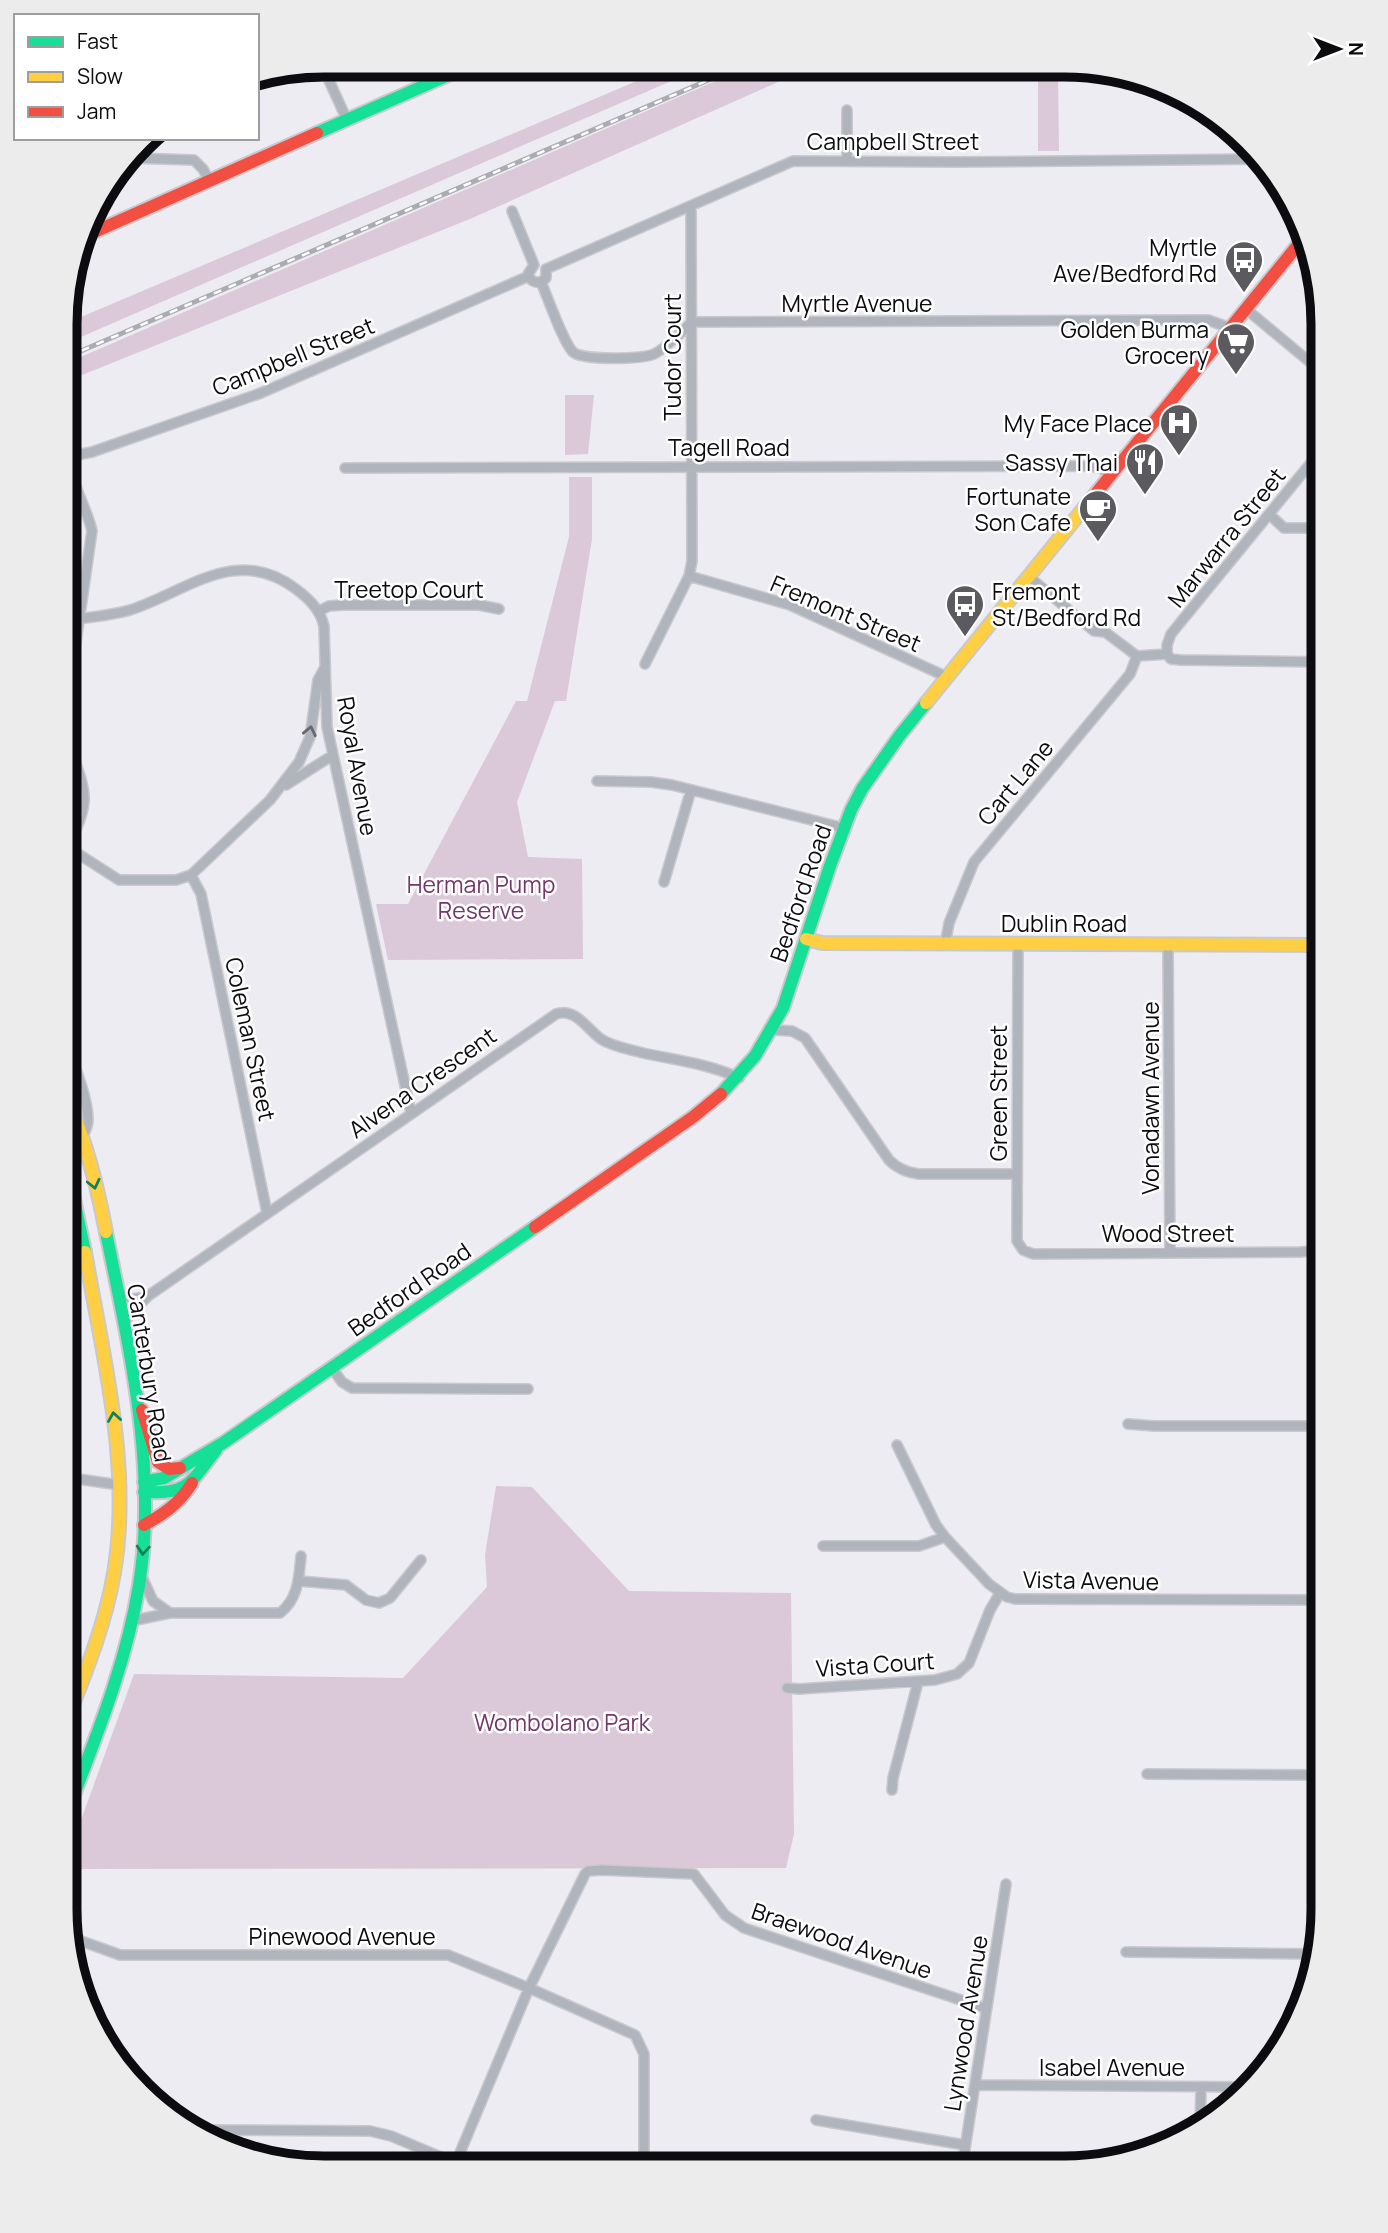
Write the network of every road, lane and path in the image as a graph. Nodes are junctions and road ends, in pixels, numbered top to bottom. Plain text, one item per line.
1 (328, 78) edge
2 (442, 78) edge
3 (847, 110) dead end
4 (347, 120) junction
5 (140, 158) edge
6 (1248, 159) edge
7 (847, 161) junction
8 (209, 180) junction
9 (691, 207) junction
10 (512, 211) dead end
11 (95, 232) edge
12 (1298, 245) edge
13 (534, 265) junction
14 (547, 269) junction
15 (529, 276) junction
16 (541, 282) junction
17 (1246, 309) junction
18 (691, 322) junction
19 (1230, 328) junction
20 (1311, 363) edge
21 (77, 453) edge
22 (1311, 463) edge
23 (691, 466) junction
24 (345, 468) dead end
25 (1111, 474) junction
26 (77, 487) edge
27 (1270, 515) junction
28 (1311, 528) edge
29 (689, 576) junction
30 (1028, 576) junction
31 (499, 609) dead end
32 (319, 611) junction
33 (77, 619) edge
34 (80, 619) junction
35 (77, 639) edge
36 (1167, 654) junction
37 (1137, 656) junction
38 (1311, 662) edge
39 (645, 664) dead end
40 (325, 666) junction
41 (947, 677) junction
42 (333, 755) junction
43 (77, 771) edge
44 (597, 782) dead end
45 (279, 790) junction
46 (691, 790) junction
47 (77, 826) edge
48 (844, 828) junction
49 (77, 853) edge
50 (191, 875) junction
51 (664, 882) dead end
52 (806, 939) junction
53 (945, 944) junction
54 (1018, 944) junction
55 (1168, 944) junction
56 (1311, 945) edge
57 (772, 1030) junction
58 (77, 1075) edge
59 (739, 1078) junction
60 (411, 1113) junction
61 (77, 1123) edge
62 (82, 1140) junction
63 (1017, 1174) junction
64 (267, 1213) junction
65 (77, 1215) edge
66 (80, 1230) joint
67 (1017, 1241) joint
68 (1310, 1251) edge
69 (1170, 1252) junction
70 (117, 1291) junction
71 (148, 1296) junction
72 (123, 1322) junction
73 (332, 1368) junction
74 (134, 1382) junction
75 (528, 1389) dead end
76 (1128, 1424) dead end
77 (1310, 1426) edge
78 (223, 1443) junction
79 (897, 1445) dead end
80 (180, 1468) junction
81 (77, 1479) edge
82 (192, 1483) junction
83 (119, 1485) junction
84 (144, 1487) junction
85 (144, 1525) junction
86 (945, 1537) junction
87 (822, 1546) dead end
88 (301, 1556) dead end
89 (421, 1560) dead end
90 (140, 1574) junction
91 (299, 1581) junction
92 (1000, 1593) junction
93 (1310, 1600) edge
94 (170, 1613) junction
95 (131, 1621) junction
96 (77, 1672) edge
97 (85, 1672) junction
98 (918, 1682) junction
99 (786, 1688) dead end
100 (77, 1693) edge
101 (1147, 1774) dead end
102 (1310, 1775) edge
103 (77, 1786) edge
104 (892, 1790) dead end
105 (1006, 1884) dead end
106 (79, 1940) edge
107 (1126, 1952) dead end
108 (1307, 1954) edge
109 (529, 1988) junction
110 (985, 2008) junction
111 (975, 2085) junction
112 (1201, 2087) junction
113 (1236, 2087) edge
114 (1200, 2114) edge
115 (816, 2120) dead end
116 (213, 2130) edge
117 (965, 2145) junction
118 (435, 2156) edge
119 (459, 2156) edge
120 (644, 2156) edge
121 (964, 2156) edge

1 - 4 street
2 - 4 main road
3 - 7 street
4 - 8 main road
5 - 8 street
6 - 7 street, Campbell Street
7 - 9 street, Campbell Street
8 - 11 main road
9 - 14 street, Campbell Street
9 - 18 street, Tudor Court
10 - 13 street
12 - 17 main road, Bedford Road
13 - 14 street
13 - 15 street
14 - 16 street
15 - 16 street
15 - 21 street, Campbell Street
16 - 18 street
17 - 19 main road, Bedford Road
17 - 20 street
18 - 19 street, Myrtle Avenue
18 - 23 street, Tudor Court
19 - 25 main road, Bedford Road
22 - 27 street, Marwarra Street
23 - 24 street, Tagell Road
23 - 25 street, Tagell Road
23 - 29 street, Tudor Court
25 - 30 main road, Bedford Road
26 - 34 street
27 - 28 street
27 - 36 street, Marwarra Street
29 - 39 street, Tudor Court
29 - 41 street, Fremont Street
30 - 37 street
30 - 41 main road, Bedford Road
31 - 32 street, Treetop Court
32 - 34 street
32 - 40 street, Royal Avenue
33 - 34 street
34 - 35 street
36 - 37 street
36 - 38 street
37 - 53 street, Cart Lane
40 - 42 street, Royal Avenue
45 -> 40 street
41 - 48 main road, Bedford Road
42 - 45 street
42 - 60 street, Royal Avenue
43 - 47 street
44 - 46 street
45 - 50 street
46 - 48 street
46 - 51 street
48 - 52 main road, Bedford Road
49 - 50 street
50 - 64 street, Coleman Street
52 - 53 main road, Dublin Road
52 - 57 main road, Bedford Road
53 - 54 main road, Dublin Road
54 - 55 main road, Dublin Road
54 - 63 street, Green Street
55 - 56 main road, Dublin Road
55 - 69 street, Vonadawn Avenue
57 - 59 main road, Bedford Road
57 - 63 street
58 - 62 street
59 - 60 street, Alvena Crescent
59 - 73 main road, Bedford Road
60 - 64 street, Alvena Crescent
61 - 62 main road, Canterbury Road
62 -> 70 main road, Canterbury Road
63 - 67 street, Green Street
64 - 71 street, Alvena Crescent
65 - 66 main road, Canterbury Road
83 -> 66 main road, Canterbury Road
67 - 69 street, Wood Street
68 - 69 street, Wood Street
70 - 71 street
70 - 72 main road, Canterbury Road
71 - 72 street, Alvena Crescent
72 - 74 main road, Canterbury Road
73 - 75 street
73 - 78 main road, Bedford Road
74 - 80 main road
74 - 84 main road, Canterbury Road
76 - 77 street
78 - 80 main road, Bedford Road
78 - 82 main road, Bedford Road
79 - 86 street, Vista Avenue
80 - 84 main road, Bedford Road
81 - 83 street
82 - 84 main road
82 - 85 main road, Bedford Road
83 - 84 main road
83 - 97 main road, Canterbury Road
84 - 85 main road, Canterbury Road
85 -> 90 main road, Canterbury Road
86 - 87 street
86 - 92 street, Vista Avenue
88 - 91 street
89 - 91 street
90 - 94 street
90 - 95 main road, Canterbury Road
91 - 94 street
92 - 93 street, Vista Avenue
92 - 98 street, Vista Court
94 - 95 street
95 - 103 main road, Canterbury Road
96 - 97 street
97 - 100 main road, Canterbury Road
98 - 99 street, Vista Court
98 - 104 street
101 - 102 street
105 - 110 street, Lynwood Avenue
106 - 109 street, Pinewood Avenue
107 - 108 street
109 - 110 street, Braewood Avenue
109 - 119 street
109 - 120 street, Pinewood Avenue
110 - 111 street, Lynwood Avenue
111 - 112 street, Isabel Avenue
111 - 117 street, Lynwood Avenue
112 - 113 street, Isabel Avenue
112 - 114 street
115 - 117 street
116 - 118 street
117 - 121 street, Lynwood Avenue

